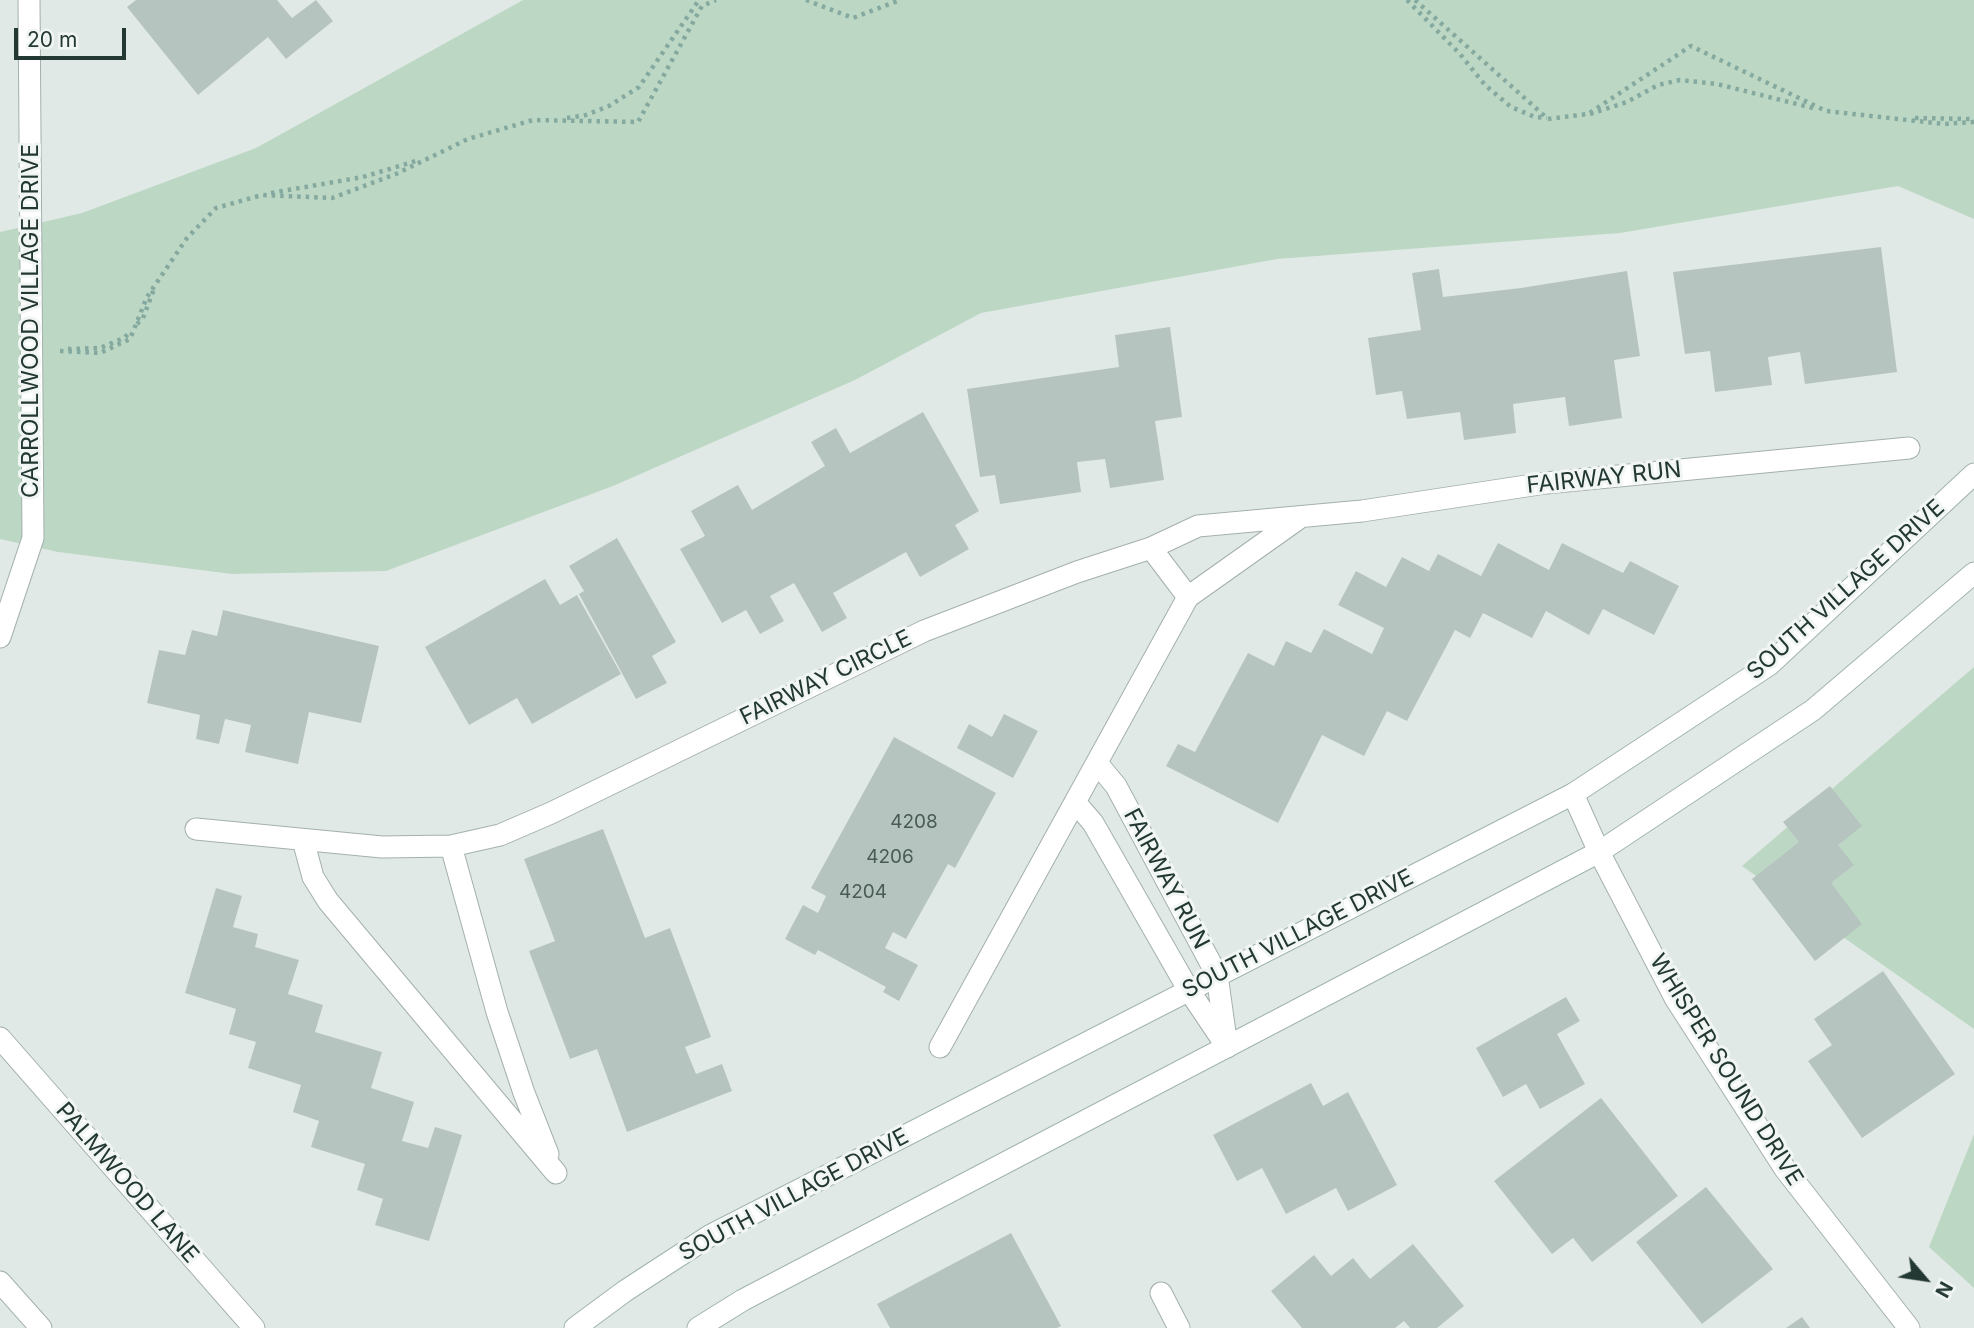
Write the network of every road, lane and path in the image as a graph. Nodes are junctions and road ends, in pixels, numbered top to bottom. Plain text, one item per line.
1 (29, 0) edge
2 (699, 0) edge
3 (716, 0) edge
4 (806, 0) edge
5 (900, 0) edge
6 (1407, 0) edge
7 (1415, 0) edge
8 (1974, 120) edge
9 (42, 349) junction
10 (1909, 448) dead end
11 (1974, 474) edge
12 (1300, 518) junction
13 (1151, 548) junction
14 (1974, 573) edge
15 (1188, 597) junction
16 (0, 637) edge
17 (1097, 763) junction
18 (1573, 794) junction
19 (1075, 802) junction
20 (196, 829) dead end
21 (303, 840) junction
22 (451, 846) junction
23 (1599, 852) junction
24 (1217, 975) junction
25 (1188, 989) junction
26 (0, 1038) edge
27 (940, 1047) dead end
28 (1227, 1047) junction
29 (0, 1282) edge
30 (1161, 1293) dead end
31 (41, 1328) edge
32 (254, 1328) edge
33 (575, 1328) edge
34 (698, 1328) edge
35 (1179, 1328) edge
36 (1909, 1328) edge

1 - 9 street, CARROLLWOOD VILLAGE DRIVE
2 - 9 path
3 - 9 path
4 - 5 path
6 - 8 path
7 - 8 path
9 - 16 street, CARROLLWOOD VILLAGE DRIVE
10 - 12 street, FAIRWAY RUN
11 - 18 street, SOUTH VILLAGE DRIVE
12 - 13 street, FAIRWAY RUN
12 - 15 street, FAIRWAY RUN
13 - 15 street
13 - 22 street, FAIRWAY CIRCLE
14 - 23 street
15 - 17 street, FAIRWAY RUN
17 - 19 street, FAIRWAY RUN
17 - 24 street, FAIRWAY RUN
18 - 23 street, WHISPER SOUND DRIVE
18 - 24 street, SOUTH VILLAGE DRIVE
19 - 25 street, FAIRWAY RUN
19 - 27 street, FAIRWAY RUN
20 - 21 street, FAIRWAY CIRCLE
21 - 22 street, FAIRWAY CIRCLE
21 - 22 street
23 - 28 street
23 - 36 street, WHISPER SOUND DRIVE
24 - 25 street, SOUTH VILLAGE DRIVE
24 - 28 street, FAIRWAY RUN
25 - 28 street, FAIRWAY RUN
25 - 33 street, SOUTH VILLAGE DRIVE
26 - 32 street, PALMWOOD LANE
28 - 34 street
29 - 31 street
30 - 35 street

